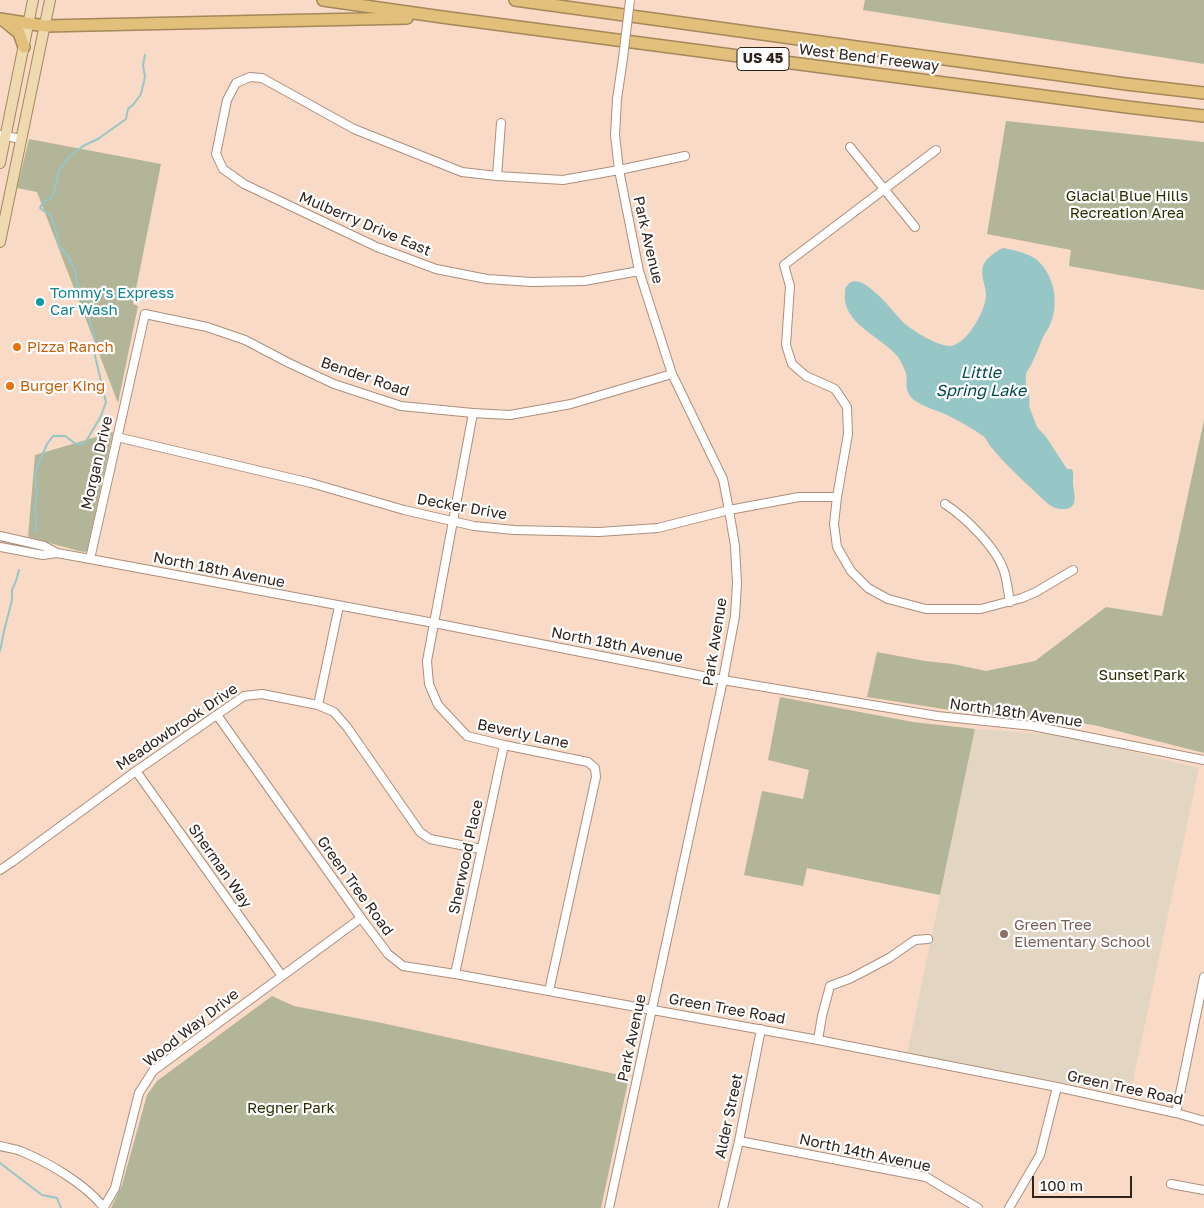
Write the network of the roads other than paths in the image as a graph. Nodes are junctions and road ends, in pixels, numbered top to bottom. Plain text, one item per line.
1 (33, 0) edge
2 (50, 0) edge
3 (323, 0) edge
4 (515, 0) edge
5 (630, 0) edge
6 (442, 17) junction
7 (1, 19) edge
8 (29, 24) junction
9 (45, 26) junction
10 (24, 48) junction
11 (1204, 92) edge
12 (1204, 116) edge
13 (501, 123) dead end
14 (3, 135) edge
15 (21, 139) junction
16 (850, 147) dead end
17 (936, 150) dead end
18 (686, 156) dead end
19 (0, 163) edge
20 (619, 170) junction
21 (498, 176) junction
22 (884, 190) junction
23 (915, 226) dead end
24 (0, 242) edge
25 (639, 271) junction
26 (145, 314) joint
27 (672, 374) junction
28 (473, 413) junction
29 (117, 437) junction
30 (837, 497) junction
31 (945, 504) dead end
32 (729, 510) junction
33 (453, 521) junction
34 (0, 536) edge
35 (0, 547) edge
36 (56, 552) junction
37 (90, 559) junction
38 (1073, 570) dead end
39 (1010, 602) junction
40 (339, 606) junction
41 (434, 623) junction
42 (723, 680) junction
43 (318, 705) junction
44 (217, 715) junction
45 (504, 746) junction
46 (1204, 760) edge
47 (136, 771) junction
48 (481, 849) junction
49 (0, 870) edge
50 (361, 918) junction
51 (928, 939) dead end
52 (455, 974) junction
53 (282, 976) junction
54 (1204, 977) edge
55 (549, 991) junction
56 (652, 1010) junction
57 (761, 1029) junction
58 (818, 1040) junction
59 (1056, 1087) junction
60 (1176, 1113) junction
61 (1204, 1121) edge
62 (739, 1141) junction
63 (0, 1146) edge
64 (1171, 1184) dead end
65 (1204, 1190) edge
66 (104, 1208) edge
67 (609, 1208) edge
68 (723, 1208) edge
69 (978, 1208) edge
70 (1009, 1208) edge

1 - 8 main road
2 - 9 main road
3 - 6 highway, West Bend Freeway / US 45
4 - 11 highway, West Bend Freeway / US 45
5 - 20 street, Park Avenue, bridge
6 - 9 highway
6 - 12 highway, West Bend Freeway / US 45
7 - 8 highway
7 - 10 highway
8 - 9 highway
8 - 10 main road
9 - 15 main road
10 - 14 main road
13 - 21 street
14 - 15 street
14 - 19 main road
15 - 24 main road
16 - 22 street
17 - 22 street
18 - 20 street
20 - 21 street
20 - 25 street, Park Avenue
21 - 25 street, Mulberry Drive East
22 - 23 street
22 - 30 street
25 - 27 street, Park Avenue
26 - 28 street, Bender Road
26 - 29 street, Morgan Drive
27 - 28 street, Bender Road
27 - 32 street, Park Avenue
28 - 33 street, Beverly Lane
29 - 33 street, Decker Drive
29 - 37 street, Morgan Drive
30 - 32 street, Decker Drive
30 - 39 street
31 - 39 street
32 - 33 street, Decker Drive
32 - 42 street, Park Avenue
33 - 41 street, Beverly Lane
34 - 36 street, North 18th Avenue
35 - 36 street, North 18th Avenue
36 - 37 street, North 18th Avenue
37 - 40 street, North 18th Avenue
38 - 39 street
40 - 41 street, North 18th Avenue
40 - 43 street
41 - 42 street, North 18th Avenue
41 - 45 street, Beverly Lane
42 - 46 street, North 18th Avenue
42 - 56 street, Park Avenue
43 - 44 street, Meadowbrook Drive
43 - 48 street, Meadowbrook Drive
44 - 47 street, Meadowbrook Drive
44 - 50 street, Green Tree Road
45 - 48 street, Sherwood Place
45 - 55 street, Beverly Lane
47 - 49 street, Meadowbrook Drive
47 - 53 street, Sherman Way
48 - 52 street, Sherwood Place
50 - 52 street, Green Tree Road
50 - 53 street, Wood Way Drive
51 - 58 street
52 - 55 street, Green Tree Road
53 - 66 street, Wood Way Drive
54 - 60 street
55 - 56 street, Green Tree Road
56 - 57 street, Green Tree Road
56 - 67 street, Park Avenue
57 - 58 street, Green Tree Road
57 - 62 street, Alder Street
58 - 59 street, Green Tree Road
59 - 60 street, Green Tree Road
59 - 70 street
60 - 61 street, Green Tree Road
62 - 68 street, Alder Street
62 - 69 street, North 14th Avenue
63 - 66 street
64 - 65 street

